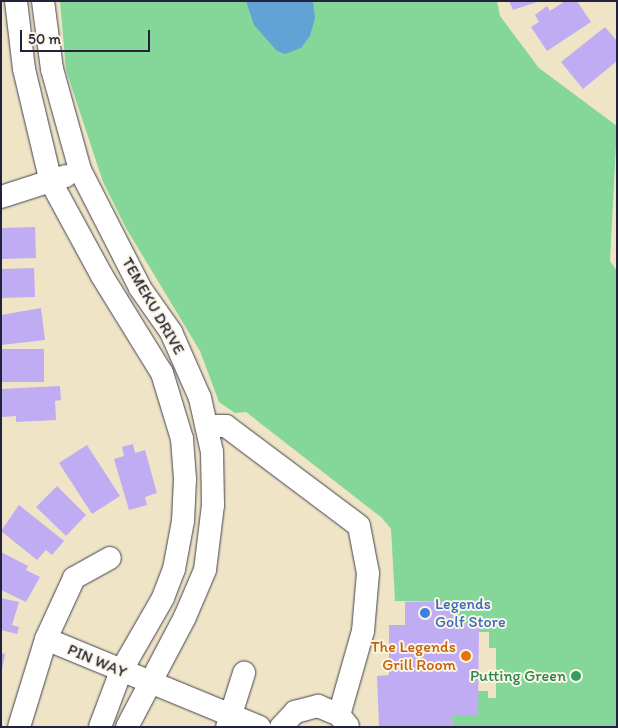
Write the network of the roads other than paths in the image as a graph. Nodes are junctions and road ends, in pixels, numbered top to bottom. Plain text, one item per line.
1 (16, 1) edge
2 (44, 1) edge
3 (80, 170) junction
4 (51, 182) junction
5 (1, 197) edge
6 (208, 426) junction
7 (110, 558) dead end
8 (46, 639) junction
9 (121, 671) junction
10 (244, 673) dead end
11 (148, 682) junction
12 (229, 721) edge
13 (343, 721) edge
14 (19, 727) edge
15 (100, 727) edge
16 (127, 727) edge
17 (260, 727) edge
18 (281, 727) edge

1 - 4 street, TEMEKU DRIVE
2 - 3 street, TEMEKU DRIVE
3 - 4 street
3 - 6 street, TEMEKU DRIVE
4 - 5 street
4 - 9 street, TEMEKU DRIVE
6 - 11 street, TEMEKU DRIVE
6 - 13 street
7 - 8 street
8 - 9 street, PIN WAY
8 - 14 street
9 - 11 street, PIN WAY
9 - 15 street, TEMEKU DRIVE
10 - 12 street
11 - 12 street, PIN WAY
11 - 16 street, TEMEKU DRIVE
12 - 17 street, PIN WAY
13 - 18 street

